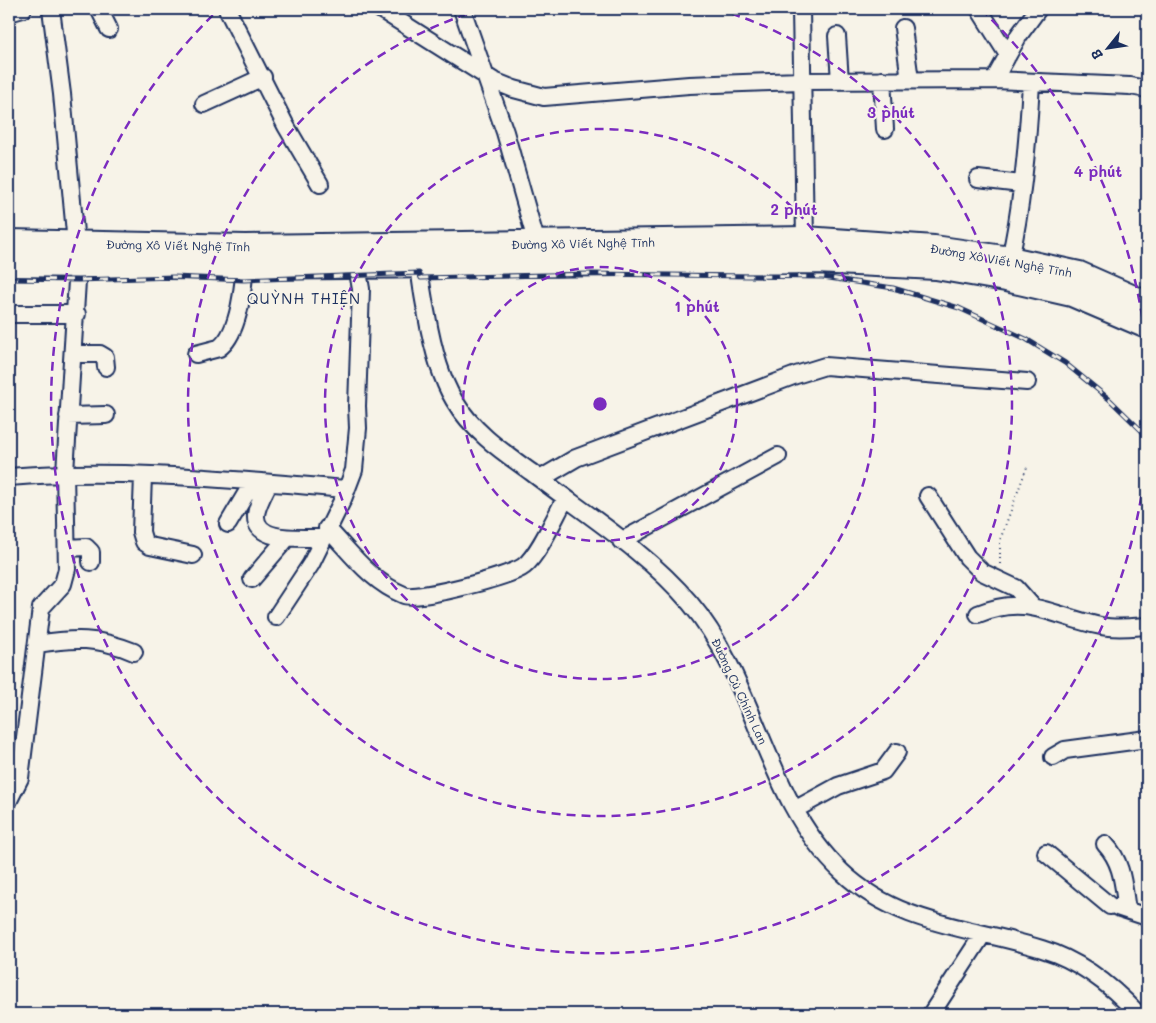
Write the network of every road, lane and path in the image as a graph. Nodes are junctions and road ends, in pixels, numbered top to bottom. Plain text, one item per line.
1 (23, 9) edge
2 (51, 9) edge
3 (99, 9) edge
4 (227, 9) edge
5 (380, 9) edge
6 (462, 9) edge
7 (801, 9) edge
8 (979, 9) edge
9 (1038, 9) edge
10 (9, 13) edge
11 (395, 14) edge
12 (902, 28) dead end
13 (109, 29) dead end
14 (837, 36) dead end
15 (1008, 55) junction
16 (484, 74) junction
17 (263, 77) junction
18 (882, 80) junction
19 (910, 80) junction
20 (994, 80) junction
21 (801, 81) junction
22 (840, 81) junction
23 (1031, 82) junction
24 (1147, 89) edge
25 (204, 104) dead end
26 (885, 129) dead end
27 (978, 179) dead end
28 (320, 184) dead end
29 (1021, 184) junction
30 (805, 239) junction
31 (9, 242) edge
32 (537, 244) junction
33 (77, 254) junction
34 (419, 255) junction
35 (355, 256) junction
36 (245, 257) junction
37 (1010, 259) junction
38 (9, 264) edge
39 (1147, 304) edge
40 (9, 314) edge
41 (77, 314) junction
42 (1147, 326) edge
43 (73, 354) junction
44 (196, 354) dead end
45 (106, 367) dead end
46 (1027, 382) dead end
47 (106, 415) dead end
48 (68, 416) junction
49 (778, 456) dead end
50 (1028, 464) dead end
51 (65, 472) junction
52 (9, 476) edge
53 (143, 476) junction
54 (540, 479) junction
55 (261, 482) junction
56 (347, 489) junction
57 (928, 496) dead end
58 (565, 499) junction
59 (228, 524) dead end
60 (325, 533) junction
61 (287, 538) junction
62 (621, 541) junction
63 (67, 548) junction
64 (193, 555) dead end
65 (91, 562) dead end
66 (252, 579) dead end
67 (1000, 581) junction
68 (1032, 606) junction
69 (978, 614) dead end
70 (276, 617) dead end
71 (1147, 626) edge
72 (37, 644) junction
73 (134, 652) dead end
74 (1147, 739) edge
75 (897, 752) dead end
76 (1053, 757) dead end
77 (9, 800) edge
78 (796, 809) junction
79 (1105, 844) dead end
80 (1046, 853) dead end
81 (1090, 903) dead end
82 (1110, 906) junction
83 (1128, 910) junction
84 (1147, 917) edge
85 (982, 934) junction
86 (931, 1014) edge
87 (1138, 1014) edge

1 - 10 street
2 - 33 street
3 - 13 street
4 - 17 street
5 - 11 street
6 - 16 street
7 - 21 street
8 - 15 street
9 - 15 street
11 - 16 street
12 - 19 street
14 - 22 street
15 - 20 street
16 - 21 street
16 - 32 street
17 - 25 street
17 - 28 street
18 - 19 street
18 - 22 street
18 - 26 street
19 - 20 street
20 - 23 street
21 - 22 street
21 - 30 street
23 - 24 street
23 - 29 street
27 - 29 street
29 - 37 street
30 - 32 highway, Đường Xô Viết Nghệ Tĩnh
30 - 37 highway, Đường Xô Viết Nghệ Tĩnh
31 - 33 highway, Đường Xô Viết Nghệ Tĩnh
32 - 34 highway, Đường Xô Viết Nghệ Tĩnh
33 - 36 highway, Đường Xô Viết Nghệ Tĩnh
33 - 38 highway, Đường Xô Viết Nghệ Tĩnh
33 - 41 street
34 - 35 highway, Đường Xô Viết Nghệ Tĩnh
34 - 42 highway, Đường Xô Viết Nghệ Tĩnh
34 - 54 street, Đường Cù Chính Lan
35 - 36 highway, Đường Xô Viết Nghệ Tĩnh
35 - 56 street
36 - 44 street
37 - 39 highway, Đường Xô Viết Nghệ Tĩnh
40 - 41 street
41 - 43 street
43 - 45 street
43 - 48 street
46 - 54 street
47 - 48 street
48 - 51 street
49 - 62 street
50 - 67 path
51 - 52 street
51 - 53 street
51 - 63 street
53 - 55 street
53 - 64 street
54 - 58 street, Đường Cù Chính Lan
55 - 56 street
55 - 59 street
55 - 61 street
56 - 60 street
57 - 67 street
58 - 60 street
58 - 62 street, Đường Cù Chính Lan
60 - 61 street
60 - 70 street
61 - 66 street
62 - 78 street, Đường Cù Chính Lan
63 - 65 street
63 - 72 street
67 - 68 street
68 - 69 street
68 - 71 street
72 - 73 street
72 - 77 street
74 - 76 street
75 - 78 street
78 - 85 street, Đường Cù Chính Lan
79 - 83 street
80 - 82 street
81 - 82 street
82 - 83 street
83 - 84 street
85 - 86 street
85 - 87 street, Đường Cù Chính Lan

